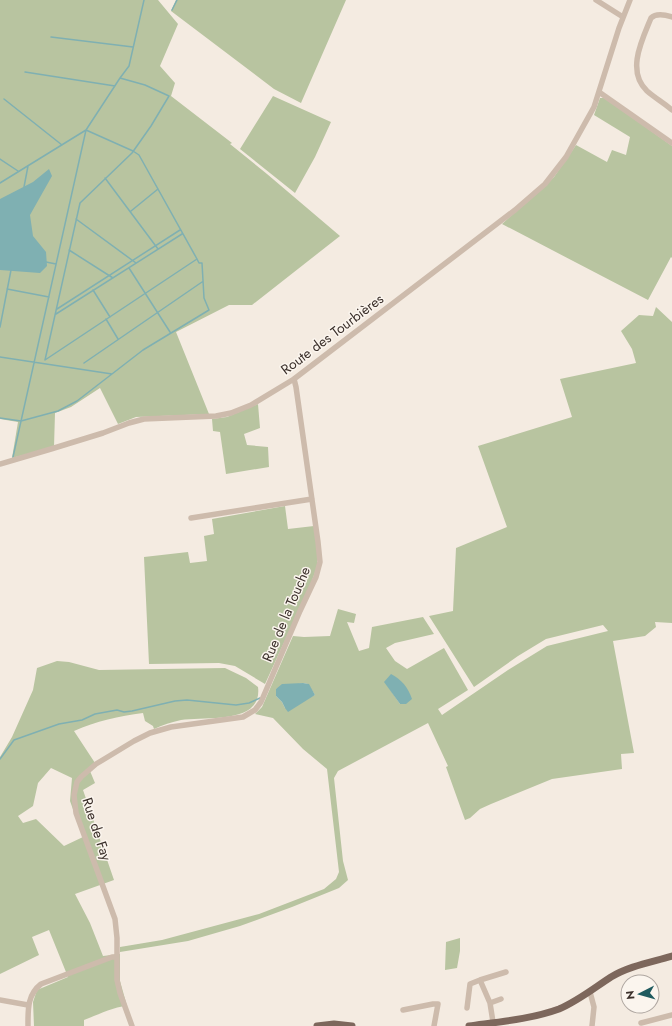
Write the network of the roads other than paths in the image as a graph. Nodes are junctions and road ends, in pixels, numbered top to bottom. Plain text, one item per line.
1 (596, 0) edge
2 (630, 0) edge
3 (623, 17) junction
4 (672, 17) edge
5 (599, 92) junction
6 (672, 110) edge
7 (672, 143) edge
8 (294, 379) junction
9 (0, 464) edge
10 (312, 499) junction
11 (190, 518) dead end
12 (267, 690) joint
13 (672, 956) edge
14 (117, 957) junction
15 (506, 972) dead end
16 (480, 980) junction
17 (590, 992) junction
18 (501, 999) dead end
19 (0, 1000) edge
20 (490, 1003) junction
21 (28, 1005) junction
22 (467, 1008) dead end
23 (404, 1010) dead end
24 (672, 1015) edge
25 (493, 1022) junction
26 (641, 1023) dead end
27 (28, 1026) edge
28 (132, 1026) edge
29 (317, 1026) edge
30 (352, 1026) edge
31 (434, 1026) edge
32 (469, 1026) edge
33 (592, 1026) edge

1 - 3 street
2 - 3 street, Route des Tourbières
3 - 5 street, Route des Tourbières
4 - 6 street
5 - 7 street
5 - 8 street, Route des Tourbières
8 - 9 street, Route des Tourbières
8 - 10 street, Rue de la Touche
10 - 11 street
10 - 12 street, Rue de la Touche
12 - 14 street, Rue de Fay
13 - 17 main road
14 - 21 street
14 - 28 street, Rue de Fay
15 - 16 street
16 - 20 street
16 - 22 street
17 - 25 main road
17 - 33 street
18 - 20 street
19 - 21 street
20 - 25 street
21 - 27 street
23 - 31 street
24 - 26 street
25 - 32 main road
29 - 30 main road

